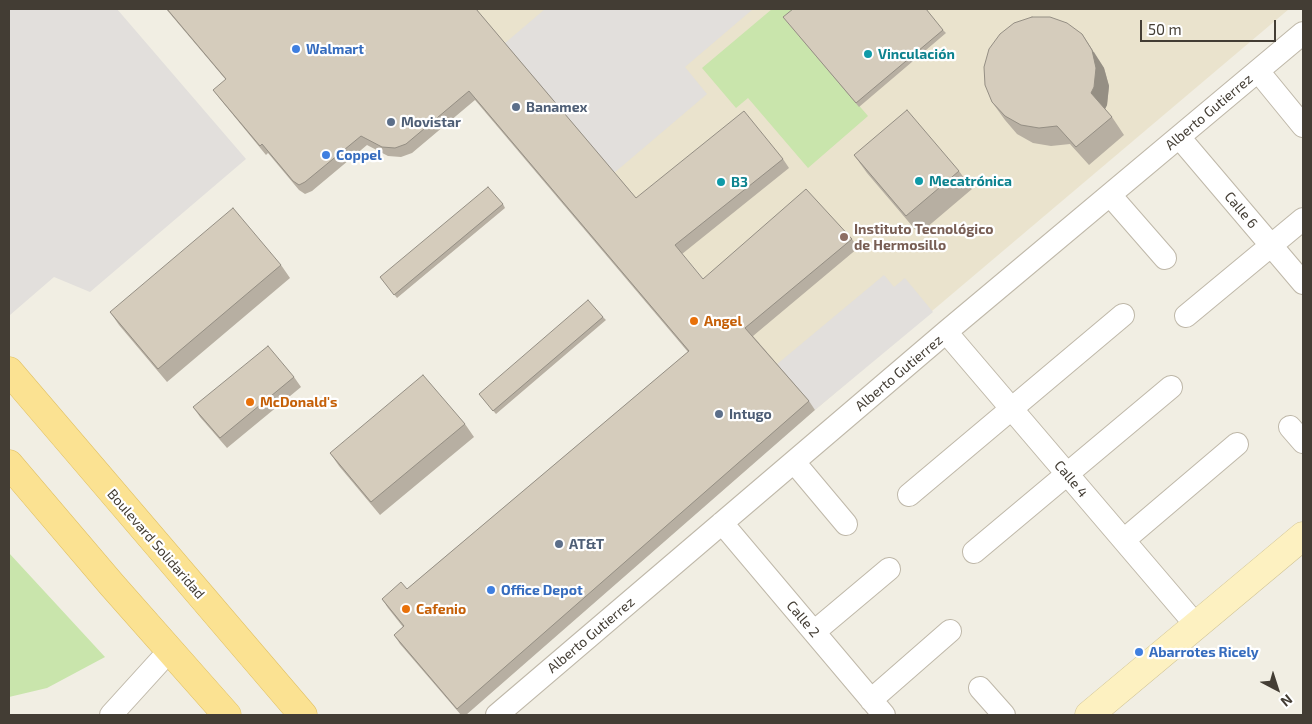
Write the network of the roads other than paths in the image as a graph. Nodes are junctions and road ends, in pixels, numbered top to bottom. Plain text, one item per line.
1 (1303, 33) edge
2 (1258, 71) junction
3 (1303, 126) edge
4 (1179, 137) junction
5 (1110, 195) junction
6 (1303, 218) edge
7 (1271, 245) junction
8 (1165, 258) dead end
9 (1303, 283) edge
10 (1123, 315) dead end
11 (1186, 316) dead end
12 (946, 332) junction
13 (9, 371) edge
14 (1171, 387) dead end
15 (1011, 408) junction
16 (1237, 444) dead end
17 (794, 462) junction
18 (9, 464) edge
19 (1067, 473) junction
20 (909, 495) dead end
21 (722, 523) junction
22 (846, 524) dead end
23 (1303, 536) edge
24 (1124, 540) junction
25 (974, 552) dead end
26 (889, 569) dead end
27 (1196, 625) junction
28 (950, 631) dead end
29 (814, 632) junction
30 (170, 650) junction
31 (980, 688) dead end
32 (878, 708) edge
33 (111, 715) edge
34 (227, 715) edge
35 (303, 715) edge
36 (497, 715) edge
37 (1004, 715) edge
38 (1089, 715) edge

1 - 2 street, Alberto Gutierrez
2 - 3 street
2 - 4 street, Alberto Gutierrez
4 - 5 street, Alberto Gutierrez
4 - 7 street, Calle 6
5 - 8 street
5 - 12 street, Alberto Gutierrez
6 - 7 street
7 - 9 street, Calle 6
7 - 11 street
10 - 15 street
12 - 15 street, Calle 4
12 - 17 street, Alberto Gutierrez
13 - 35 main road, Boulevard Solidaridad
14 - 19 street
15 - 19 street, Calle 4
15 - 20 street
16 - 24 street
17 - 21 street, Alberto Gutierrez
17 - 22 street
18 - 30 main road
19 - 24 street, Calle 4
19 - 25 street
21 - 29 street, Calle 2
21 - 36 street, Alberto Gutierrez
23 - 27 street
24 - 27 street, Calle 4
26 - 29 street
27 - 38 street
28 - 32 street
29 - 32 street, Calle 2
30 - 33 street
30 - 34 main road
31 - 37 street

